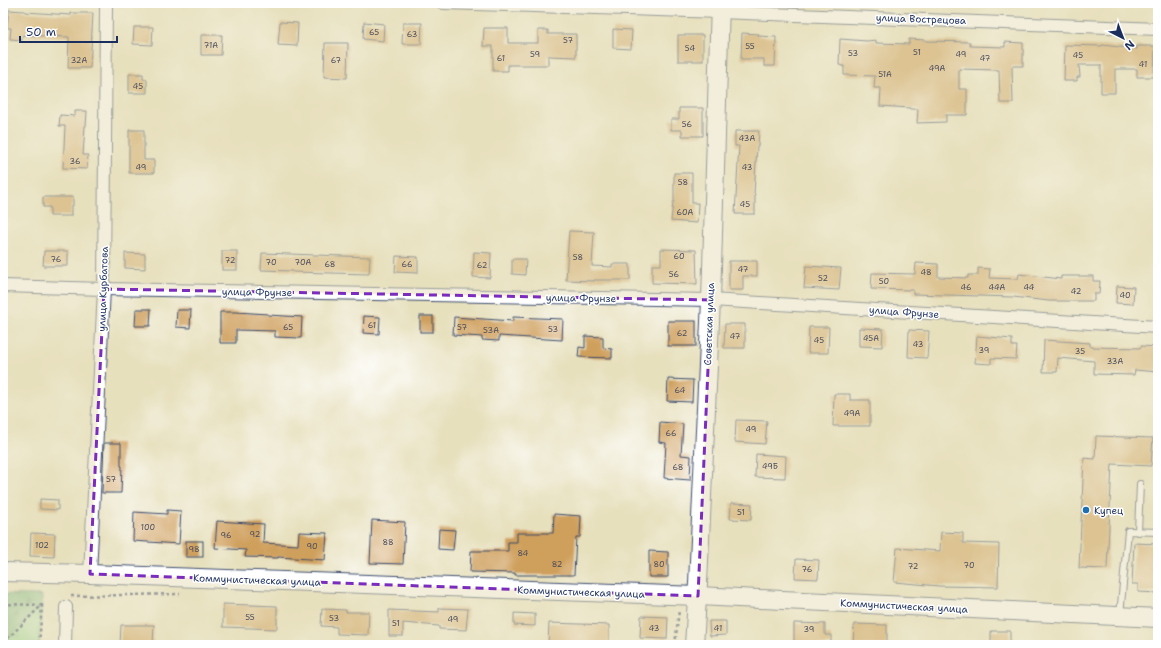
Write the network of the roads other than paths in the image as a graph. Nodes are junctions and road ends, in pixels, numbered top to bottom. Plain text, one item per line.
1 (106, 3) edge
2 (443, 3) edge
3 (720, 7) edge
4 (1158, 29) edge
5 (3, 286) edge
6 (104, 289) junction
7 (711, 300) junction
8 (1158, 327) edge
9 (1140, 484) dead end
10 (1138, 532) junction
11 (1158, 532) edge
12 (3, 572) edge
13 (90, 574) junction
14 (690, 595) junction
15 (66, 607) dead end
16 (1120, 617) junction
17 (1158, 618) edge
18 (65, 645) edge
19 (694, 645) edge

1 - 6 street, улица Курбатова
2 - 3 street, улица Вострецова
3 - 4 street, улица Вострецова
3 - 7 street, Советская улица
5 - 6 street, улица Фрунзе
6 - 7 street, улица Фрунзе
6 - 13 street, улица Курбатова
7 - 8 street, улица Фрунзе
7 - 14 street, Советская улица
9 - 10 lane
10 - 11 lane
10 - 16 lane
12 - 13 street, Коммунистическая улица
13 - 14 street, Коммунистическая улица
14 - 16 street, Коммунистическая улица
14 - 19 street, Советская улица
15 - 18 street
16 - 17 street, Коммунистическая улица

